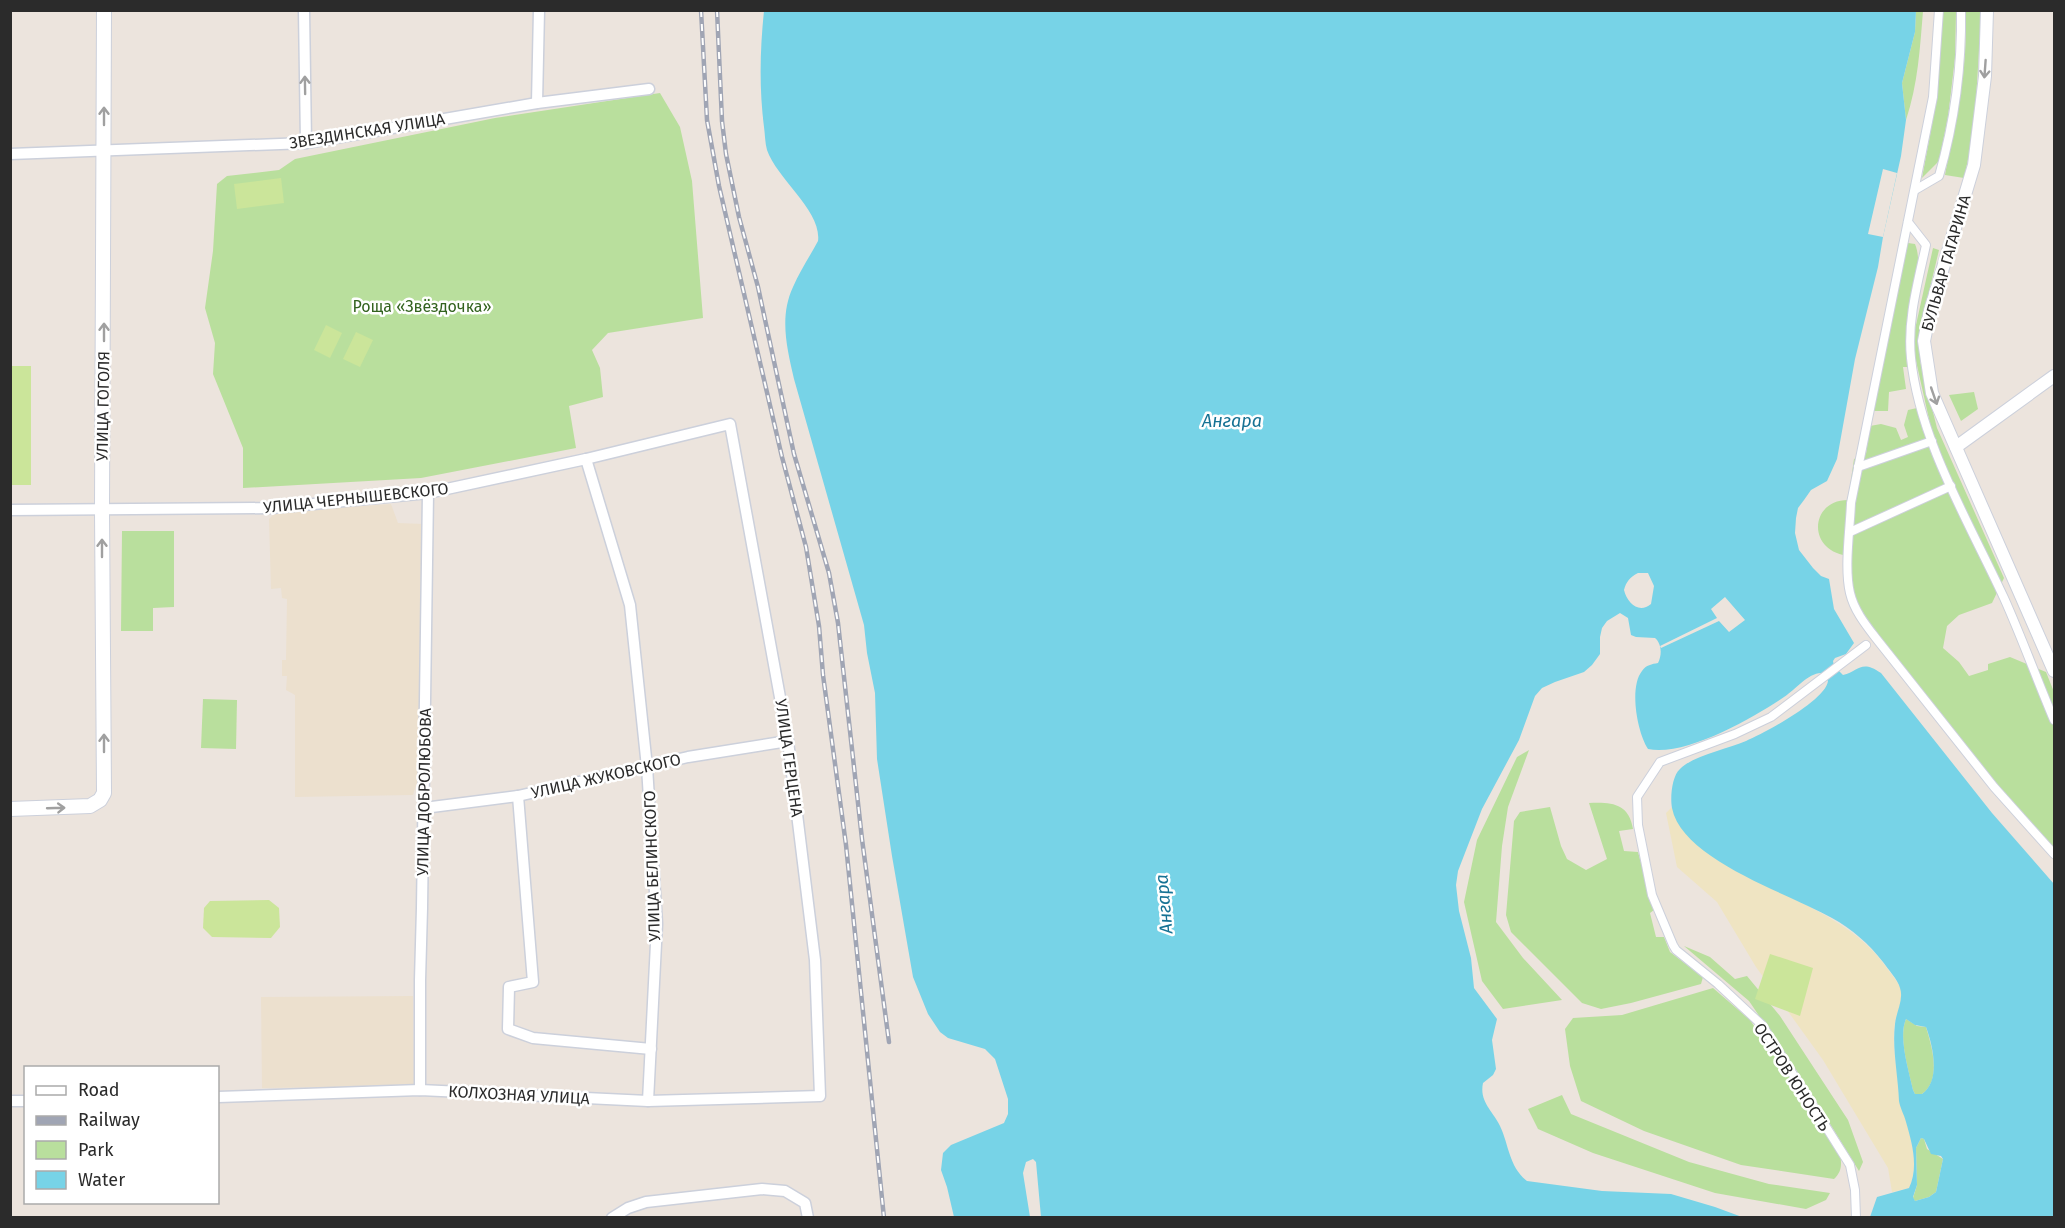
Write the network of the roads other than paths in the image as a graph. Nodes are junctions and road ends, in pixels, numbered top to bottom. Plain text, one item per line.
1 (104, 10) edge
2 (304, 10) edge
3 (538, 10) edge
4 (1939, 10) edge
5 (1961, 10) edge
6 (1987, 10) edge
7 (649, 89) dead end
8 (537, 103) junction
9 (306, 143) junction
10 (104, 150) junction
11 (10, 154) edge
12 (1916, 190) junction
13 (1908, 222) junction
14 (2055, 376) edge
15 (730, 424) joint
16 (1932, 441) junction
17 (1956, 447) junction
18 (586, 459) junction
19 (1858, 467) junction
20 (1951, 486) junction
21 (428, 493) junction
22 (10, 510) edge
23 (102, 510) junction
24 (1850, 532) junction
25 (1866, 645) dead end
26 (2055, 671) edge
27 (2055, 720) edge
28 (788, 741) junction
29 (647, 767) junction
30 (518, 796) junction
31 (424, 808) junction
32 (10, 809) edge
33 (2055, 854) edge
34 (651, 1049) junction
35 (420, 1090) junction
36 (820, 1096) joint
37 (219, 1098) edge
38 (648, 1101) junction
39 (612, 1218) edge
40 (808, 1218) edge
41 (1856, 1218) edge

10 -> 1 main road, УЛИЦА ГОГОЛЯ
9 -> 2 street
3 - 8 street
4 - 12 street
5 - 12 street
6 -> 17 street, БУЛЬВАР ГАГАРИНА
7 - 8 street, ЗВЕЗДИНСКАЯ УЛИЦА
8 - 9 street, ЗВЕЗДИНСКАЯ УЛИЦА
9 - 10 street, ЗВЕЗДИНСКАЯ УЛИЦА
10 - 11 street, ЗВЕЗДИНСКАЯ УЛИЦА
23 -> 10 main road, УЛИЦА ГОГОЛЯ
12 - 13 street
13 - 16 street
13 - 19 street
14 - 17 street
15 - 18 street, УЛИЦА ЧЕРНЫШЕВСКОГО
15 - 28 street, УЛИЦА ГЕРЦЕНА
16 - 19 street
16 - 20 street
17 - 26 street, БУЛЬВАР ГАГАРИНА
18 - 21 street, УЛИЦА ЧЕРНЫШЕВСКОГО
18 - 29 street, УЛИЦА БЕЛИНСКОГО
19 - 24 street
20 - 24 street
20 - 27 street
21 - 23 street, УЛИЦА ЧЕРНЫШЕВСКОГО
21 - 31 street, УЛИЦА ДОБРОЛЮБОВА
22 - 23 street, УЛИЦА ЧЕРНЫШЕВСКОГО
32 -> 23 main road, УЛИЦА ГОГОЛЯ
24 - 33 street
25 - 41 street, ОСТРОВ ЮНОСТЬ
28 - 29 street, УЛИЦА ЖУКОВСКОГО
28 - 36 street, УЛИЦА ГЕРЦЕНА
29 - 30 street, УЛИЦА ЖУКОВСКОГО
29 - 34 street, УЛИЦА БЕЛИНСКОГО
30 - 31 street, УЛИЦА ЖУКОВСКОГО
30 - 34 street
31 - 35 street, УЛИЦА ДОБРОЛЮБОВА
34 - 38 street, УЛИЦА БЕЛИНСКОГО
35 - 37 street, КОЛХОЗНАЯ УЛИЦА
35 - 38 street, КОЛХОЗНАЯ УЛИЦА
36 - 38 street, КОЛХОЗНАЯ УЛИЦА
39 - 40 street

